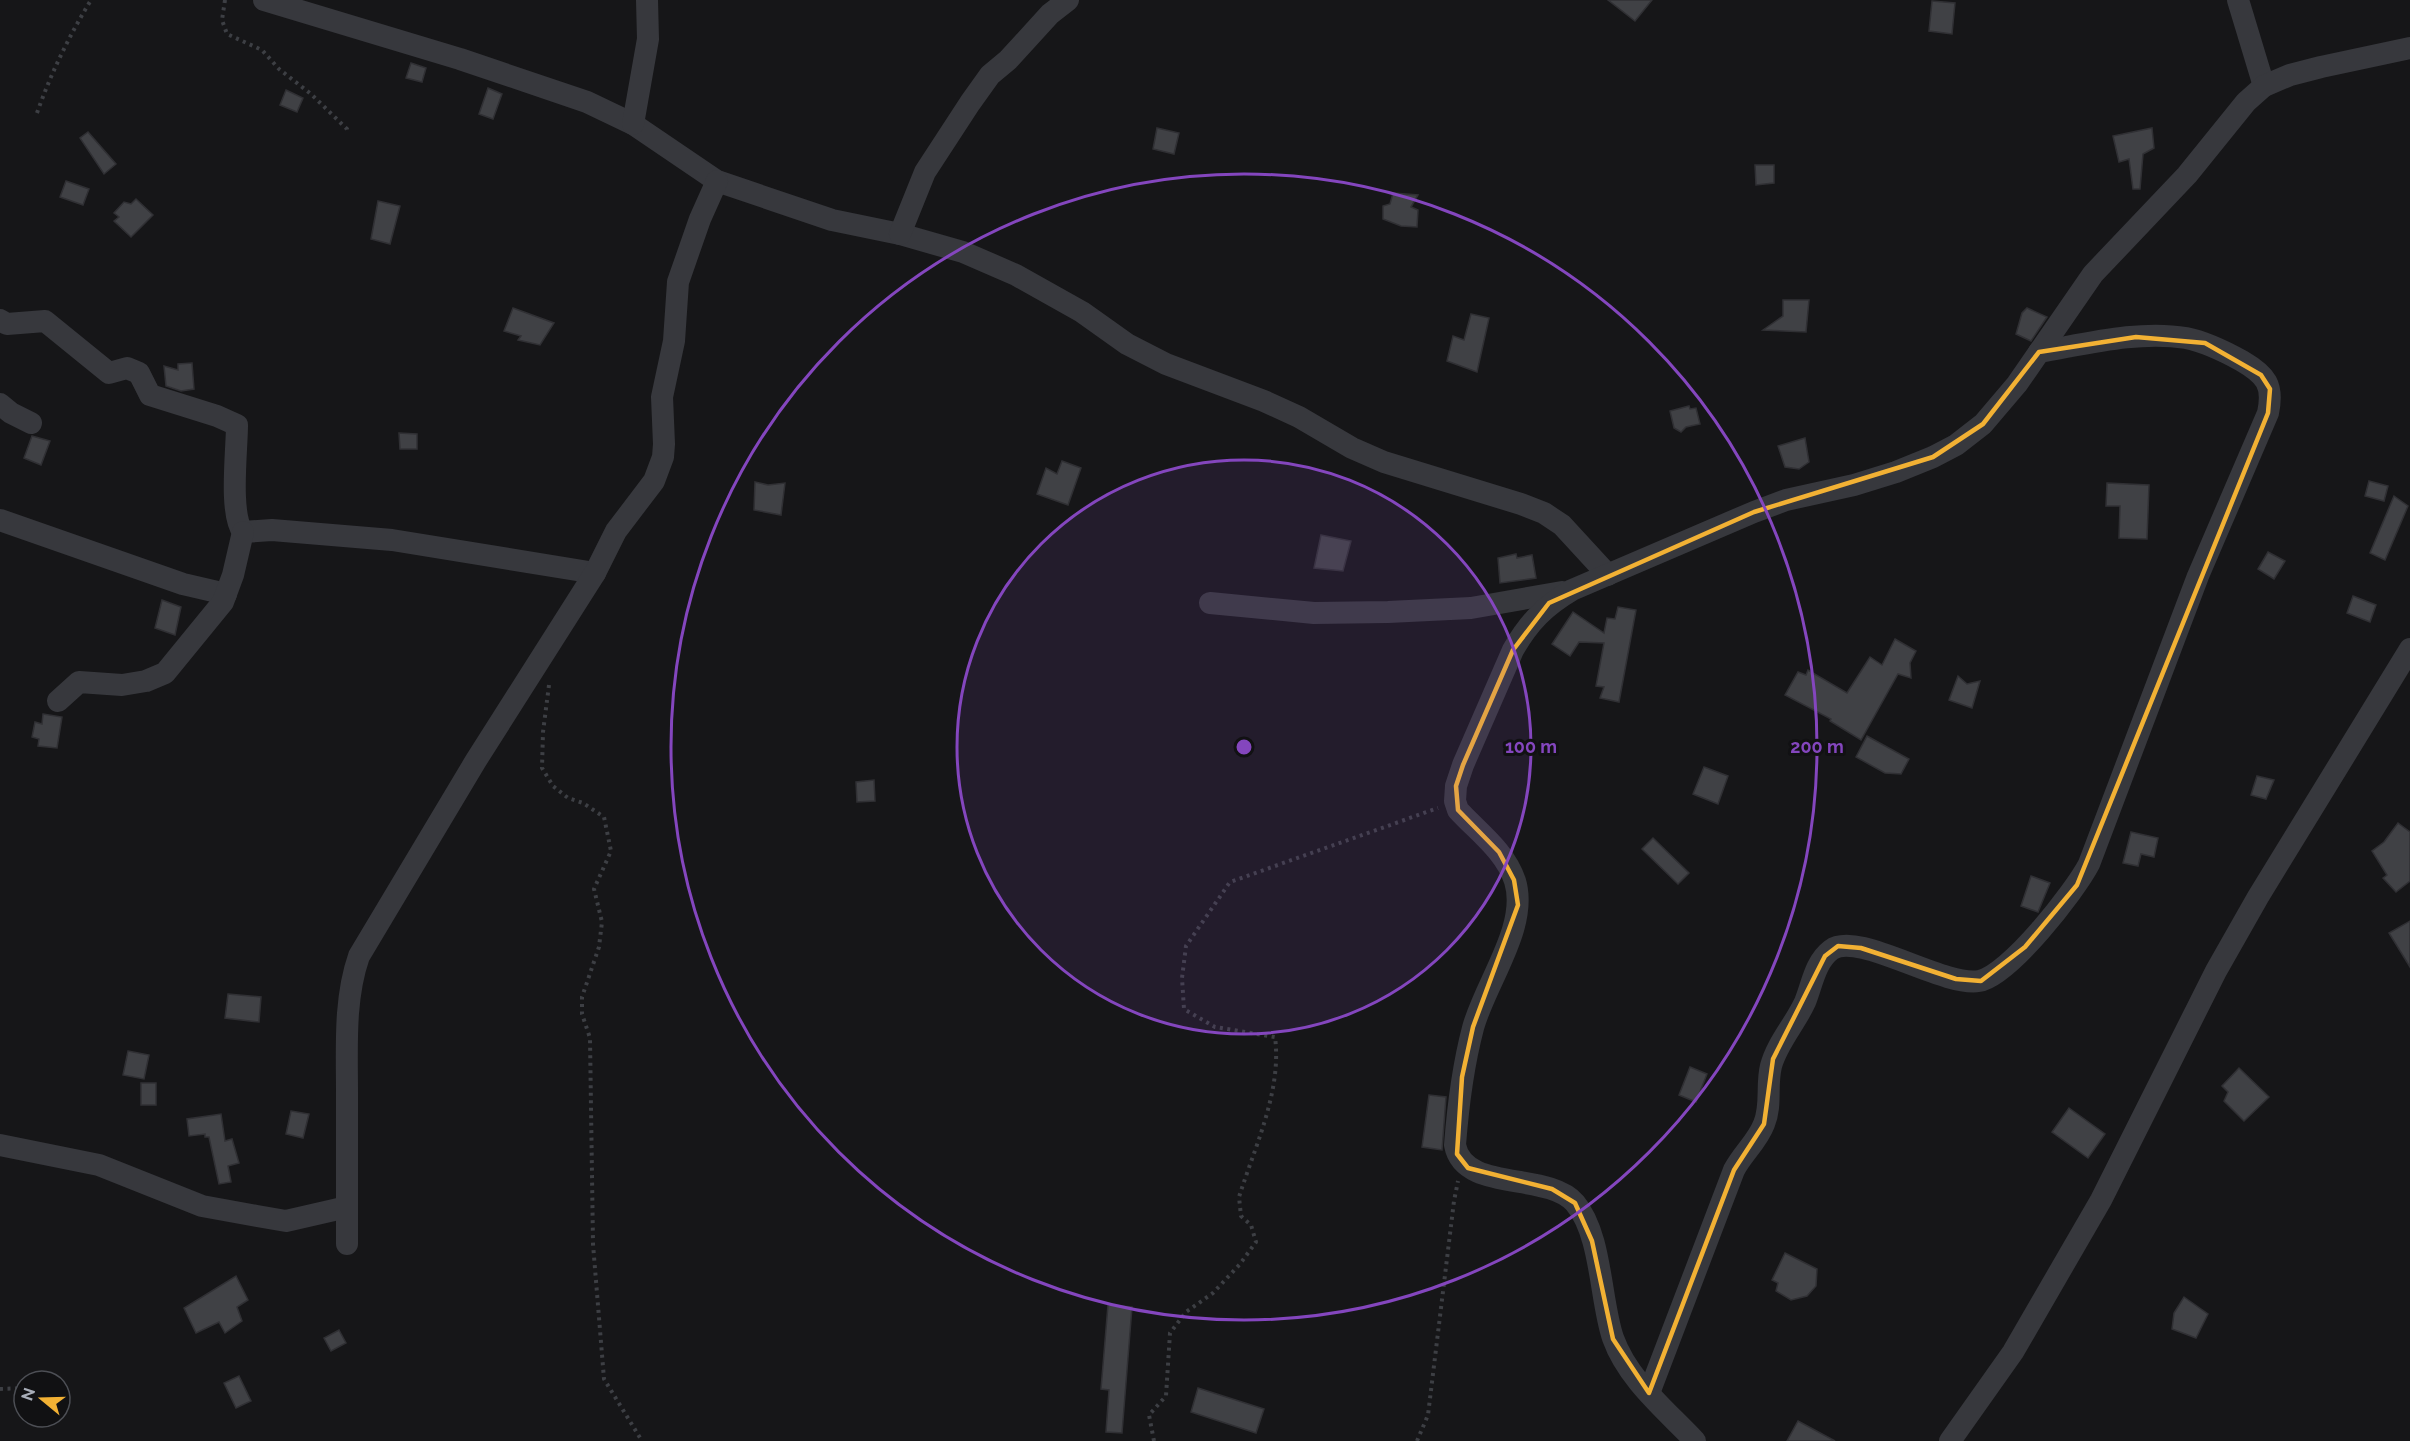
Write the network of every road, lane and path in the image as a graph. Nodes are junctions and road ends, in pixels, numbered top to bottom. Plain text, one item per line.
1 (91, 0) edge
2 (225, 0) edge
3 (264, 0) edge
4 (647, 0) edge
5 (1068, 0) edge
6 (2238, 0) edge
7 (2410, 48) edge
8 (2264, 86) junction
9 (37, 113) dead end
10 (633, 124) junction
11 (348, 134) dead end
12 (717, 181) junction
13 (900, 234) junction
14 (0, 320) edge
15 (2039, 352) junction
16 (0, 404) edge
17 (31, 423) dead end
18 (0, 520) edge
19 (243, 532) junction
20 (595, 573) junction
21 (1608, 575) junction
22 (1572, 590) junction
23 (226, 594) junction
24 (1210, 603) dead end
25 (2410, 649) edge
26 (535, 668) junction
27 (58, 701) dead end
28 (1455, 801) junction
29 (0, 1145) edge
30 (1462, 1163) junction
31 (347, 1208) junction
32 (347, 1244) dead end
33 (1649, 1393) junction
34 (642, 1441) edge
35 (1154, 1441) edge
36 (1418, 1441) edge
37 (1695, 1441) edge
38 (1950, 1441) edge

1 - 9 path
2 - 11 path
3 - 10 street
4 - 10 street
5 - 13 street
6 - 8 street
7 - 8 street
8 - 15 street
10 - 12 street
12 - 13 street
12 - 20 street
13 - 21 street
14 - 19 street
15 - 21 street
15 - 33 street
16 - 17 street
18 - 23 street
19 - 20 street
19 - 23 street
20 - 26 street
21 - 22 street
22 - 24 street
22 - 28 street
23 - 27 street
25 - 38 street
26 - 31 street
26 - 34 path
28 - 30 street
28 - 35 path
29 - 31 street
30 - 33 street
30 - 36 path
31 - 32 street
33 - 37 street

